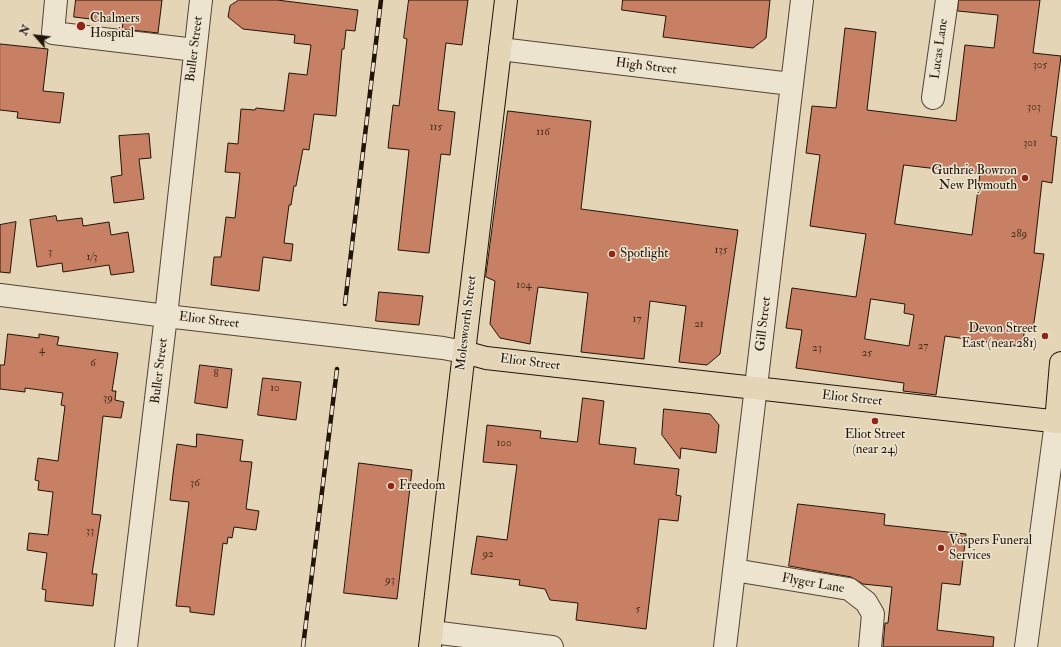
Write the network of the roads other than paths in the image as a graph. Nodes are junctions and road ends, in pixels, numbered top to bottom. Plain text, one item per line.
1 (56, 0) edge
2 (201, 0) edge
3 (506, 0) edge
4 (802, 0) edge
5 (947, 0) edge
6 (500, 49) junction
7 (195, 50) junction
8 (791, 84) junction
9 (933, 98) dead end
10 (0, 295) edge
11 (166, 316) junction
12 (464, 352) junction
13 (1061, 363) edge
14 (756, 388) junction
15 (1059, 422) edge
16 (734, 570) junction
17 (431, 640) edge
18 (126, 647) edge
19 (552, 647) edge
20 (725, 647) edge
21 (870, 647) edge
22 (1026, 647) edge

1 - 7 street
2 - 7 street, Buller Street
3 - 6 main road, Molesworth Street
4 - 8 street, Gill Street
5 - 9 street, Lucas Lane
6 - 8 street, High Street
6 - 12 main road, Molesworth Street
7 - 11 street, Buller Street
8 - 14 street, Gill Street
10 - 11 street, Eliot Street
11 - 12 street, Eliot Street
11 - 18 street, Buller Street
12 - 14 main road, Eliot Street
12 - 17 main road, Molesworth Street
13 - 15 main road
14 - 15 main road, Eliot Street
14 - 16 street, Gill Street
15 - 22 street
16 - 20 street, Gill Street
16 - 21 street, Flyger Lane
17 - 19 street

